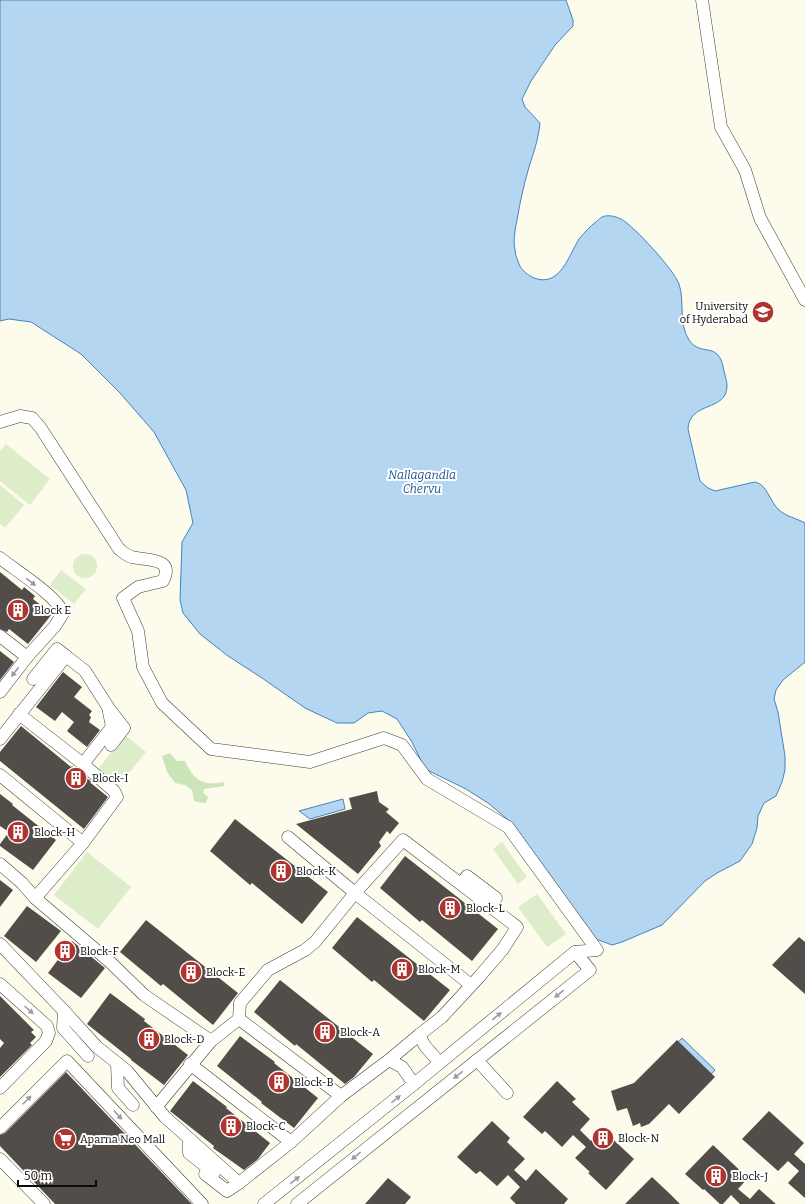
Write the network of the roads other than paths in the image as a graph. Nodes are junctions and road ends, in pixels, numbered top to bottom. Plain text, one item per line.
1 (702, 0) edge
2 (805, 300) edge
3 (0, 422) edge
4 (0, 558) edge
5 (0, 636) edge
6 (66, 656) junction
7 (27, 657) junction
8 (33, 679) dead end
9 (0, 692) edge
10 (108, 707) junction
11 (19, 714) junction
12 (0, 739) edge
13 (111, 745) dead end
14 (83, 764) junction
15 (0, 775) edge
16 (288, 837) dead end
17 (83, 842) junction
18 (0, 864) edge
19 (461, 884) junction
20 (355, 893) junction
21 (35, 898) junction
22 (496, 898) dead end
23 (0, 944) edge
24 (576, 952) junction
25 (0, 984) edge
26 (471, 985) junction
27 (64, 1010) junction
28 (239, 1018) junction
29 (419, 1035) junction
30 (211, 1041) junction
31 (88, 1056) dead end
32 (389, 1060) junction
33 (477, 1060) junction
34 (439, 1062) junction
35 (117, 1064) junction
36 (190, 1064) junction
37 (414, 1084) junction
38 (0, 1088) edge
39 (507, 1092) dead end
40 (341, 1096) junction
41 (133, 1105) dead end
42 (156, 1107) junction
43 (0, 1128) edge
44 (189, 1139) junction
45 (290, 1142) junction
46 (324, 1157) junction
47 (0, 1159) edge
48 (336, 1172) junction
49 (239, 1183) junction
50 (44, 1204) edge
51 (202, 1204) edge
52 (264, 1204) edge
53 (297, 1204) edge

1 - 2 street
3 - 24 street
4 -> 7 street
5 - 7 street
6 - 8 street
6 - 10 street
6 - 11 street
7 -> 9 street
10 - 13 street
10 - 14 street
11 - 12 street
11 - 14 street
14 - 17 street
15 - 17 street
16 - 20 street
17 - 21 street
18 - 21 street
19 - 20 street
19 - 22 street
19 - 26 street
20 - 26 street
20 - 28 street
21 - 30 street
23 - 27 street
24 -> 33 street
34 -> 24 street
25 -> 38 street
26 - 29 street
27 - 31 street
27 - 35 street
28 - 30 street
28 - 40 street
29 - 32 street
29 - 34 street
30 - 36 street
32 - 37 street
32 - 40 street
33 - 39 street
33 -> 48 street
34 - 37 street
35 - 41 street
35 - 42 street
36 - 42 street
36 - 45 street
46 -> 37 street
40 - 45 street
42 - 44 street
43 -> 51 street
44 - 49 street
44 - 49 street
45 - 49 street
46 - 48 street
52 -> 46 street
47 - 50 street
48 - 53 street

